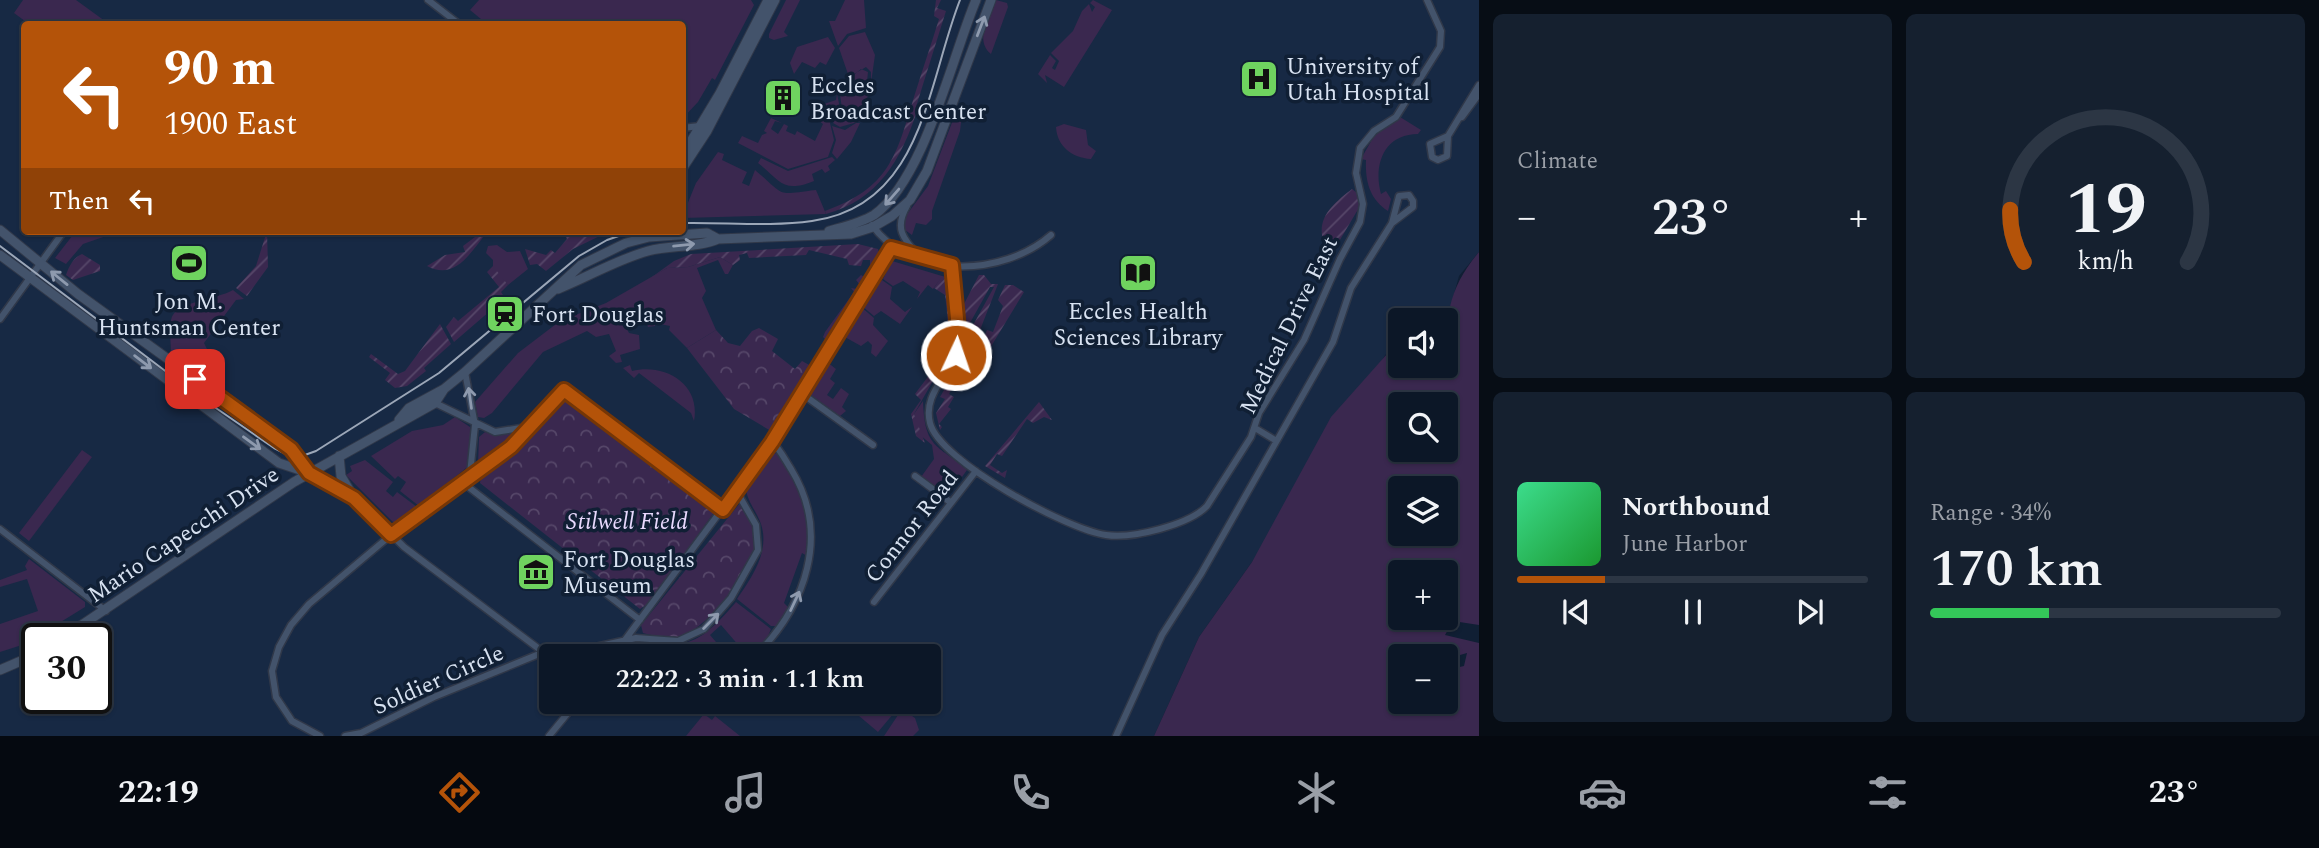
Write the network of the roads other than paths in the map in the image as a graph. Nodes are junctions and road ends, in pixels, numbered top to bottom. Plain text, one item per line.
1 (428, 0) edge
2 (768, 0) edge
3 (775, 0) edge
4 (976, 0) edge
5 (992, 0) edge
6 (1427, 0) edge
7 (455, 21) edge
8 (1479, 85) edge
9 (1479, 94) edge
10 (717, 109) junction
11 (1460, 118) junction
12 (700, 126) junction
13 (686, 128) edge
14 (1448, 136) dead end
15 (686, 140) edge
16 (686, 162) edge
17 (910, 200) junction
18 (867, 218) junction
19 (1392, 223) junction
20 (873, 227) junction
21 (0, 230) edge
22 (686, 233) edge
23 (61, 235) edge
24 (646, 235) edge
25 (817, 235) junction
26 (1051, 235) dead end
27 (636, 236) edge
28 (718, 239) junction
29 (891, 248) junction
30 (0, 255) edge
31 (920, 258) junction
32 (41, 262) junction
33 (952, 265) junction
34 (29, 277) junction
35 (570, 284) junction
36 (558, 289) junction
37 (0, 320) edge
38 (465, 372) junction
39 (444, 389) junction
40 (801, 393) junction
41 (435, 403) junction
42 (399, 420) junction
43 (475, 425) junction
44 (533, 426) junction
45 (1255, 428) junction
46 (1275, 440) junction
47 (772, 442) junction
48 (873, 445) dead end
49 (339, 456) junction
50 (976, 471) junction
51 (309, 473) junction
52 (470, 474) junction
53 (915, 477) dead end
54 (462, 482) junction
55 (737, 492) junction
56 (354, 498) junction
57 (950, 502) junction
58 (723, 510) junction
59 (0, 529) edge
60 (391, 535) junction
61 (874, 602) dead end
62 (106, 611) junction
63 (640, 620) junction
64 (87, 623) edge
65 (625, 640) junction
66 (608, 644) edge
67 (622, 644) edge
68 (766, 644) edge
69 (539, 648) edge
70 (539, 654) edge
71 (21, 661) edge
72 (0, 668) edge
73 (567, 714) edge
74 (320, 736) edge
75 (345, 736) edge
76 (550, 736) edge
77 (1116, 736) edge

1 - 7 street
2 - 12 main road
3 - 10 main road
4 -> 18 main road, Mario Capecchi Drive
17 -> 5 main road, Mario Capecchi Drive
6 - 45 street, Medical Drive East
8 - 11 street
9 - 11 street
10 - 15 street
10 - 16 main road
11 - 14 street
12 - 13 street
12 - 15 main road
17 - 20 main road, Mario Capecchi Drive
17 - 31 street
18 - 20 street
18 - 25 main road, Mario Capecchi Drive
19 - 19 street
19 - 46 street
20 - 25 main road, Mario Capecchi Drive
20 - 29 street
21 - 32 main road
22 - 28 main road, Mario Capecchi Drive
23 - 32 street
24 - 35 main road
25 - 28 main road, Mario Capecchi Drive
26 - 33 street
27 - 36 main road, Mario Capecchi Drive
35 -> 28 main road, Mario Capecchi Drive
29 - 31 street
29 - 40 street
30 - 34 main road
31 - 33 street
32 - 34 street
51 -> 32 main road
33 - 50 street
34 - 37 street
34 -> 51 main road
35 - 36 main road, Mario Capecchi Drive
36 - 38 main road, Mario Capecchi Drive
38 - 39 main road, Mario Capecchi Drive
43 -> 38 street
39 - 41 main road, Mario Capecchi Drive
39 - 42 main road, Mario Capecchi Drive
40 - 47 street
40 - 48 street
41 - 42 main road, Mario Capecchi Drive
41 - 43 street
42 - 49 main road, Mario Capecchi Drive
43 - 44 street
43 - 52 street
44 - 52 street
44 - 58 street
45 - 46 street, Medical Drive East
45 - 50 street
46 - 77 street, Medical Drive East
47 - 55 street
68 -> 47 street
49 - 51 main road, Mario Capecchi Drive
49 - 56 main road
50 - 57 street, Connor Road
51 - 56 street
51 - 62 main road, Mario Capecchi Drive
52 - 54 street
53 - 57 street
54 - 60 street
54 - 63 street
55 - 58 street
65 -> 55 street
56 - 60 street
57 - 61 street, Connor Road
58 - 63 street
59 - 62 street
60 - 69 street
60 - 74 street
62 - 64 main road, Mario Capecchi Drive
63 - 65 street
65 - 66 street
65 - 67 street
70 - 75 street, Soldier Circle
71 - 72 main road
73 - 76 street

